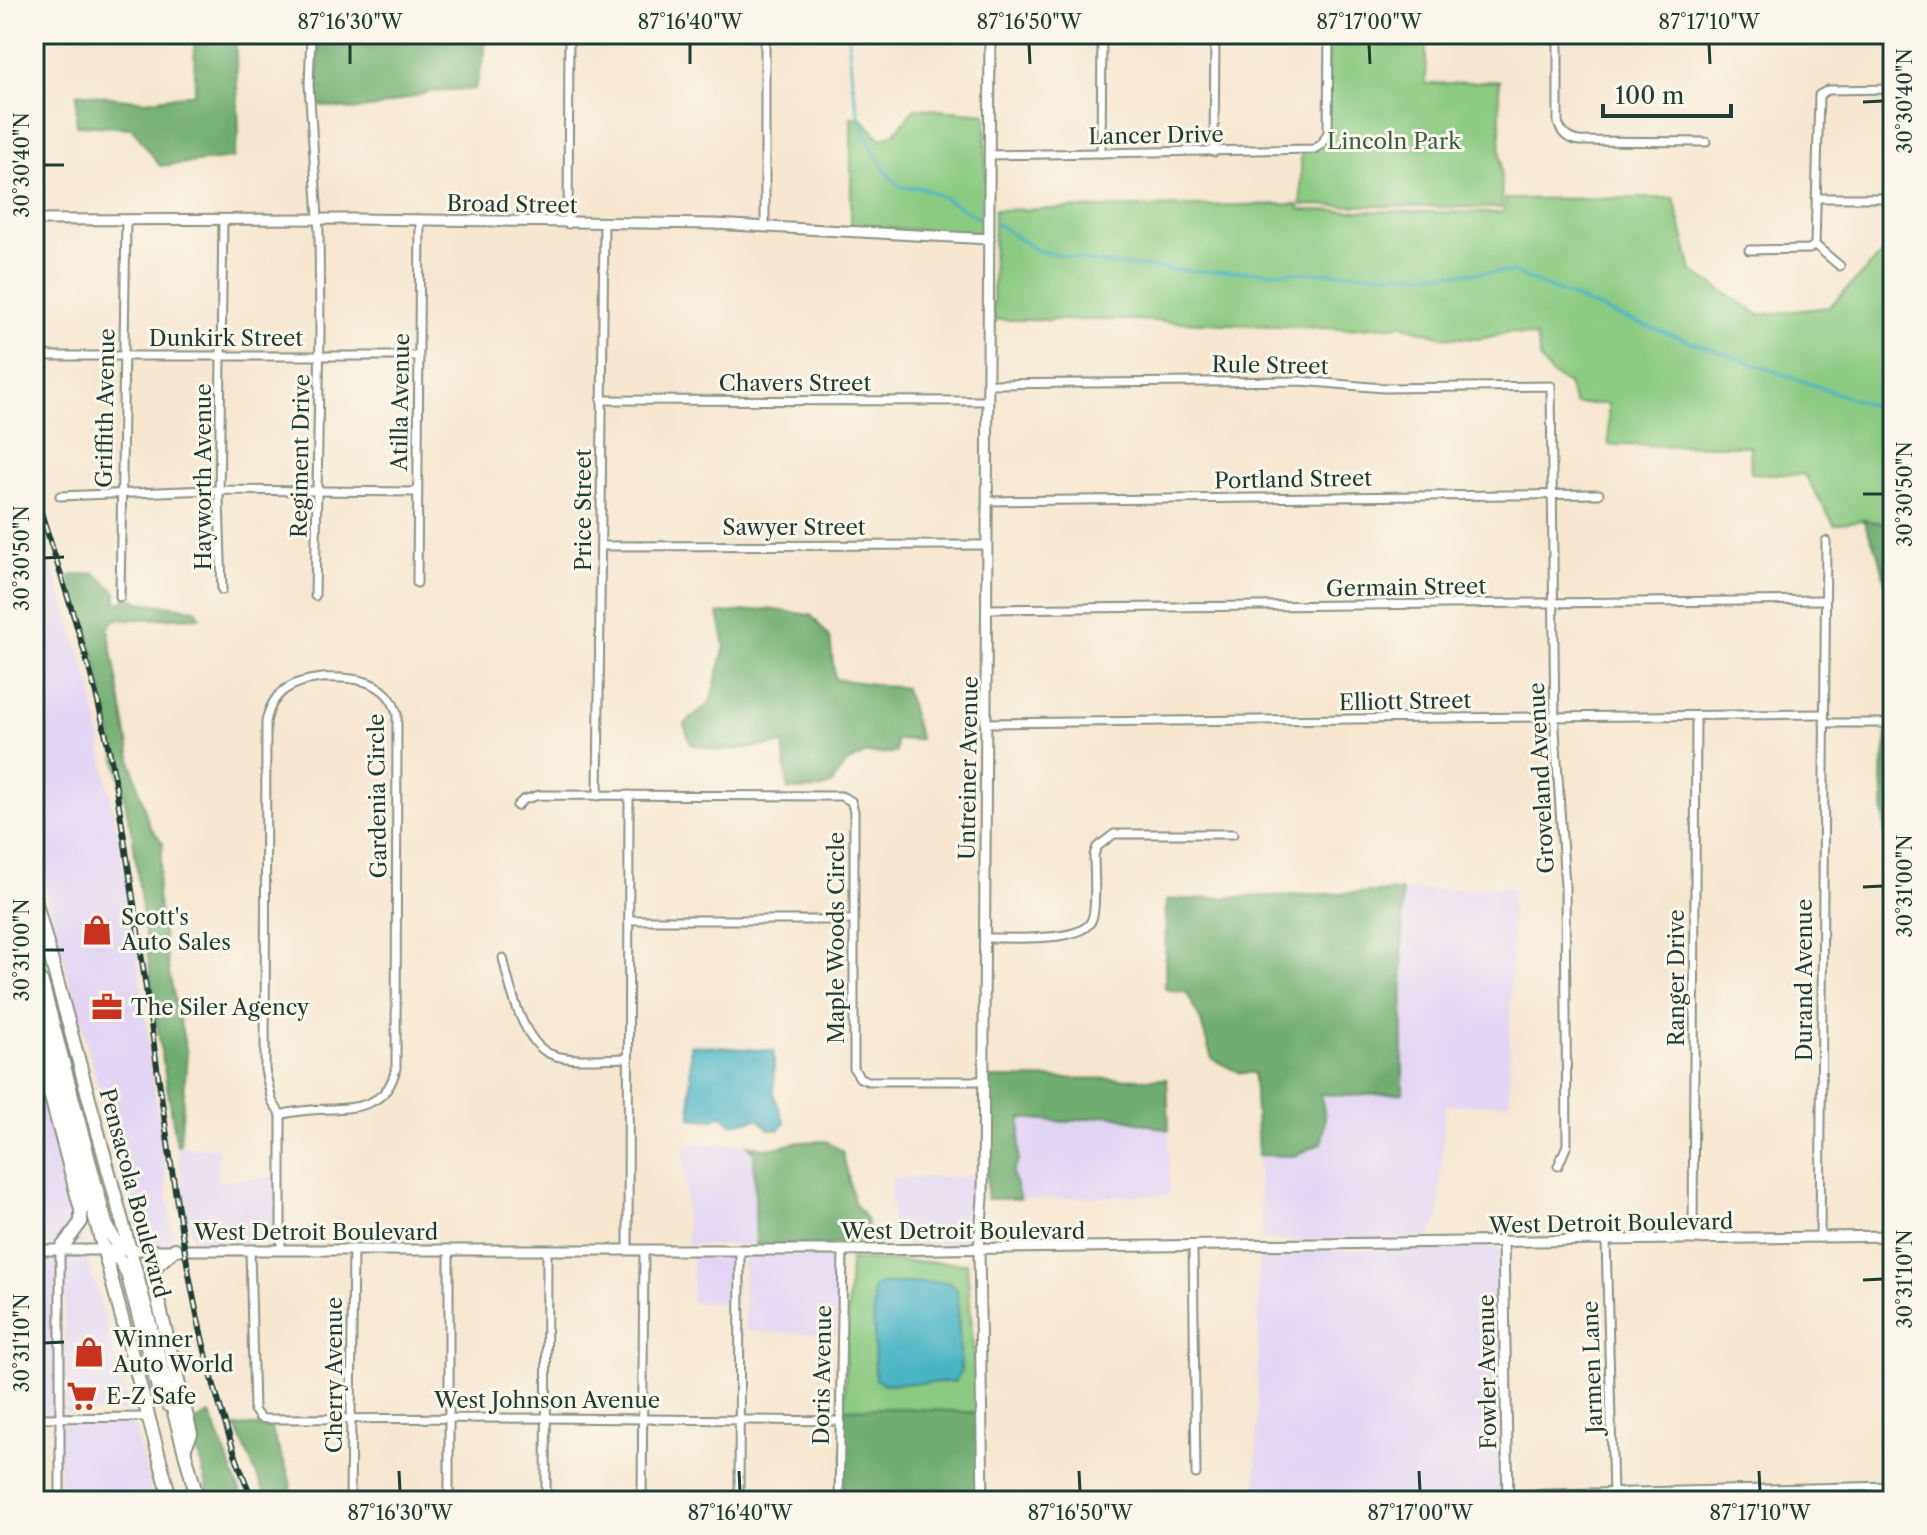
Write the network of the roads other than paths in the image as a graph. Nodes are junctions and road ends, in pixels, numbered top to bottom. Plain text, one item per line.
1 (311, 34) edge
2 (569, 34) edge
3 (765, 34) edge
4 (990, 34) edge
5 (1102, 34) edge
6 (1215, 34) edge
7 (1329, 34) edge
8 (1558, 34) edge
9 (1893, 89) edge
10 (1706, 142) dead end
11 (1214, 152) junction
12 (1101, 153) junction
13 (990, 155) junction
14 (1817, 198) junction
15 (1893, 198) edge
16 (34, 220) edge
17 (126, 220) junction
18 (223, 220) junction
19 (318, 220) junction
20 (420, 221) junction
21 (568, 224) junction
22 (604, 224) junction
23 (765, 226) junction
24 (989, 239) junction
25 (1815, 245) junction
26 (1749, 250) dead end
27 (1840, 266) dead end
28 (34, 352) edge
29 (124, 355) junction
30 (319, 356) junction
31 (418, 356) junction
32 (221, 357) junction
33 (989, 384) junction
34 (1551, 386) joint
35 (601, 400) junction
36 (988, 401) junction
37 (219, 491) junction
38 (317, 491) junction
39 (121, 492) junction
40 (416, 492) junction
41 (1552, 494) junction
42 (1599, 494) dead end
43 (60, 496) dead end
44 (988, 501) junction
45 (1826, 541) dead end
46 (987, 545) junction
47 (601, 546) junction
48 (417, 583) dead end
49 (222, 590) dead end
50 (315, 596) dead end
51 (120, 597) dead end
52 (1825, 600) junction
53 (1554, 603) junction
54 (987, 609) junction
55 (1824, 714) junction
56 (1696, 716) junction
57 (1555, 717) junction
58 (986, 723) junction
59 (1824, 723) junction
60 (1893, 723) edge
61 (629, 795) junction
62 (598, 796) junction
63 (517, 806) dead end
64 (1233, 834) dead end
65 (34, 896) edge
66 (629, 920) junction
67 (854, 920) junction
68 (985, 938) junction
69 (503, 958) dead end
70 (34, 976) edge
71 (34, 990) edge
72 (44, 1028) junction
73 (628, 1058) junction
74 (983, 1081) junction
75 (281, 1115) junction
76 (1558, 1166) dead end
77 (1893, 1236) edge
78 (1820, 1238) junction
79 (1693, 1240) junction
80 (1606, 1241) junction
81 (1503, 1242) junction
82 (1193, 1246) junction
83 (175, 1249) junction
84 (250, 1249) junction
85 (281, 1249) junction
86 (353, 1249) junction
87 (979, 1249) junction
88 (34, 1250) edge
89 (60, 1250) junction
90 (104, 1250) junction
91 (130, 1250) junction
92 (449, 1250) junction
93 (547, 1250) junction
94 (628, 1250) junction
95 (644, 1250) junction
96 (740, 1250) junction
97 (843, 1250) junction
98 (175, 1414) junction
99 (149, 1417) junction
100 (34, 1418) edge
101 (60, 1418) junction
102 (449, 1418) junction
103 (546, 1418) junction
104 (643, 1418) junction
105 (351, 1419) junction
106 (740, 1419) junction
107 (840, 1421) junction
108 (184, 1449) junction
109 (1196, 1474) dead end
110 (1893, 1486) edge
111 (1613, 1493) junction
112 (1508, 1498) edge
113 (60, 1501) edge
114 (171, 1501) edge
115 (198, 1501) edge
116 (350, 1501) edge
117 (449, 1501) edge
118 (546, 1501) edge
119 (642, 1501) edge
120 (739, 1501) edge
121 (839, 1501) edge
122 (983, 1501) edge

1 - 19 street, Regiment Drive
2 - 21 street
3 - 23 street
4 - 13 street, Untreiner Avenue
5 - 12 street
6 - 11 street
7 - 11 street, Lancer Drive
8 - 10 street
9 - 14 street
11 - 12 street, Lancer Drive
12 - 13 street, Lancer Drive
13 - 24 street, Untreiner Avenue
14 - 15 street
14 - 25 street
16 - 17 street, Broad Street
17 - 18 street, Broad Street
17 - 29 street, Griffith Avenue
18 - 19 street, Broad Street
18 - 32 street, Hayworth Avenue
19 - 20 street, Broad Street
19 - 30 street, Regiment Drive
20 - 21 street, Broad Street
20 - 31 street, Atilla Avenue
21 - 22 street, Broad Street
22 - 23 street, Broad Street
22 - 35 street, Price Street
23 - 24 street, Broad Street
24 - 33 street, Untreiner Avenue
25 - 26 street
25 - 27 street
28 - 29 street, Dunkirk Street
29 - 32 street, Dunkirk Street
29 - 39 street, Griffith Avenue
30 - 31 street, Dunkirk Street
30 - 32 street, Dunkirk Street
30 - 38 street, Regiment Drive
31 - 40 street, Atilla Avenue
32 - 37 street, Hayworth Avenue
33 - 34 street, Rule Street
33 - 36 street, Untreiner Avenue
34 - 41 street, Groveland Avenue
35 - 36 street, Chavers Street
35 - 47 street, Price Street
36 - 44 street, Untreiner Avenue
37 - 38 street
37 - 39 street
37 - 49 street, Hayworth Avenue
38 - 40 street
38 - 50 street, Regiment Drive
39 - 43 street
39 - 51 street, Griffith Avenue
40 - 48 street, Atilla Avenue
41 - 42 street, Portland Street
41 - 44 street, Portland Street
41 - 53 street, Groveland Avenue
44 - 46 street, Untreiner Avenue
45 - 52 street
46 - 47 street, Sawyer Street
46 - 54 street, Untreiner Avenue
47 - 62 street, Price Street
52 - 53 street, Germain Street
52 - 55 street
53 - 54 street, Germain Street
53 - 57 street, Groveland Avenue
54 - 58 street, Untreiner Avenue
55 - 56 street, Elliott Street
55 - 59 street, Durand Avenue
56 - 57 street, Elliott Street
56 - 79 street, Ranger Drive
57 - 58 street, Elliott Street
57 - 76 street, Groveland Avenue
58 - 68 street, Untreiner Avenue
59 - 60 street
59 - 78 street, Durand Avenue
61 - 62 street, Maple Woods Circle
61 - 66 street
61 - 67 street, Maple Woods Circle
62 - 63 street, Maple Woods Circle
64 - 68 street
65 - 91 highway, Pensacola Boulevard
66 - 67 street
66 - 73 street
67 - 74 street, Maple Woods Circle
68 - 74 street, Untreiner Avenue
69 - 73 street
70 - 91 highway
71 - 72 highway, Pensacola Boulevard
72 - 89 highway
72 - 90 highway, Pensacola Boulevard
73 - 94 street
74 - 87 street, Untreiner Avenue
75 - 75 street, Gardenia Circle
75 - 85 street, Gardenia Circle
77 - 78 street, West Detroit Boulevard
78 - 79 street, West Detroit Boulevard
79 - 80 street, West Detroit Boulevard
80 - 81 street, West Detroit Boulevard
80 - 111 street, Jarmen Lane
81 - 82 street, West Detroit Boulevard
81 - 112 street, Fowler Avenue
82 - 87 street, West Detroit Boulevard
82 - 109 street
83 - 84 street, West Detroit Boulevard
83 - 91 street, West Detroit Boulevard
83 - 108 highway
84 - 85 street, West Detroit Boulevard
84 - 105 street, West Johnson Avenue
85 - 86 street, West Detroit Boulevard
86 - 92 street, West Detroit Boulevard
86 - 105 street, Cherry Avenue
87 - 97 street, West Detroit Boulevard
87 - 122 street, Untreiner Avenue
88 - 89 street, West Detroit Boulevard
89 - 90 street, West Detroit Boulevard
89 - 101 street
90 - 91 street, West Detroit Boulevard
90 - 98 highway
90 - 99 highway, Pensacola Boulevard
91 - 98 highway, Pensacola Boulevard
92 - 93 street, West Detroit Boulevard
92 - 102 street
93 - 94 street, West Detroit Boulevard
93 - 103 street
94 - 95 street, West Detroit Boulevard
95 - 96 street, West Detroit Boulevard
95 - 104 street
96 - 97 street, West Detroit Boulevard
96 - 106 street
97 - 107 street, Doris Avenue
98 - 108 highway, Pensacola Boulevard
99 - 101 street
99 - 114 highway, Pensacola Boulevard
100 - 101 street
101 - 113 street
102 - 103 street, West Johnson Avenue
102 - 105 street, West Johnson Avenue
102 - 117 street
103 - 104 street, West Johnson Avenue
103 - 118 street
104 - 106 street, West Johnson Avenue
104 - 119 street
105 - 116 street, Cherry Avenue
106 - 107 street, West Johnson Avenue
106 - 120 street
107 - 121 street, Doris Avenue
108 - 115 highway, Pensacola Boulevard
110 - 111 street
111 - 112 street

